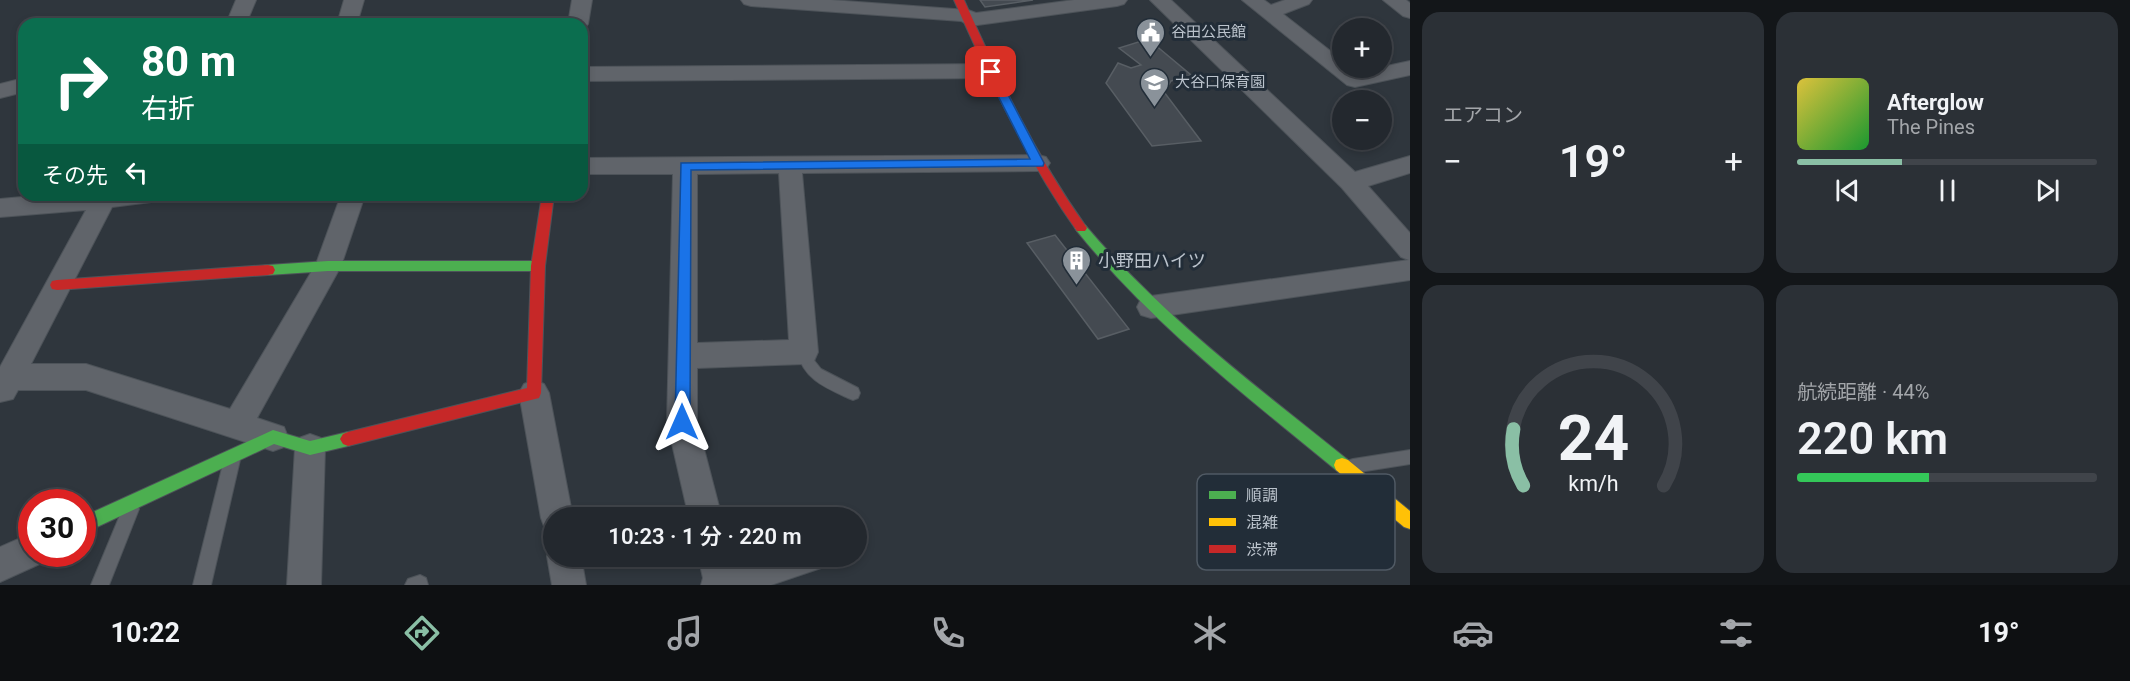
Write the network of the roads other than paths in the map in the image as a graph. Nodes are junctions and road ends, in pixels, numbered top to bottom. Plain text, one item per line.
1 (246, 0) edge
2 (354, 0) edge
3 (582, 0) edge
4 (751, 0) edge
5 (1117, 0) edge
6 (1160, 0) edge
7 (1302, 0) edge
8 (1393, 0) edge
9 (1261, 6) edge
10 (966, 12) edge
11 (1410, 12) edge
12 (238, 18) edge
13 (349, 18) edge
14 (579, 18) edge
15 (1410, 68) edge
16 (991, 72) junction
17 (588, 74) edge
18 (18, 86) edge
19 (0, 91) edge
20 (1038, 163) junction
21 (1410, 164) edge
22 (588, 166) edge
23 (686, 166) junction
24 (790, 166) junction
25 (1351, 182) junction
26 (74, 201) edge
27 (103, 201) edge
28 (351, 201) edge
29 (547, 201) edge
30 (14, 203) edge
31 (1410, 250) edge
32 (328, 266) junction
33 (538, 266) junction
34 (1410, 270) edge
35 (57, 285) junction
36 (1151, 306) junction
37 (804, 352) junction
38 (682, 356) junction
39 (3, 385) edge
40 (534, 393) junction
41 (853, 393) dead end
42 (238, 424) junction
43 (273, 436) junction
44 (310, 448) junction
45 (233, 455) junction
46 (1410, 457) edge
47 (1346, 467) junction
48 (1354, 474) edge
49 (134, 502) junction
50 (555, 507) edge
51 (703, 507) edge
52 (1395, 508) edge
53 (96, 520) edge
54 (1410, 521) edge
55 (18, 557) edge
56 (0, 565) edge
57 (566, 567) edge
58 (756, 567) edge
59 (718, 575) edge
60 (100, 585) edge
61 (202, 585) edge
62 (304, 585) edge
63 (569, 585) edge

1 - 12 street
2 - 13 street
3 - 14 street
4 - 10 street
5 - 10 street
6 - 25 street
7 - 9 street
8 - 11 street
9 - 15 street
10 - 16 street
16 - 17 street
16 - 20 street
18 - 19 street
20 - 24 street
20 - 36 street
21 - 25 street
22 - 23 street
23 - 24 street
23 - 38 street
24 - 37 street
25 - 31 street
26 - 30 street
27 - 35 street
28 - 32 street
29 - 33 street
32 - 33 street
32 - 35 street
32 - 42 street
33 - 40 street
34 - 36 street
35 - 39 street
36 - 47 street
37 - 38 street
37 - 41 lane
38 - 51 street
39 - 42 street
40 - 44 street
40 - 50 street
42 - 43 street
43 - 44 street
43 - 45 street
44 - 62 street
45 - 49 street
45 - 61 lane
46 - 47 lane
47 - 48 street
49 - 53 street
49 - 60 lane
52 - 54 street
55 - 56 street
57 - 63 street
58 - 59 street

